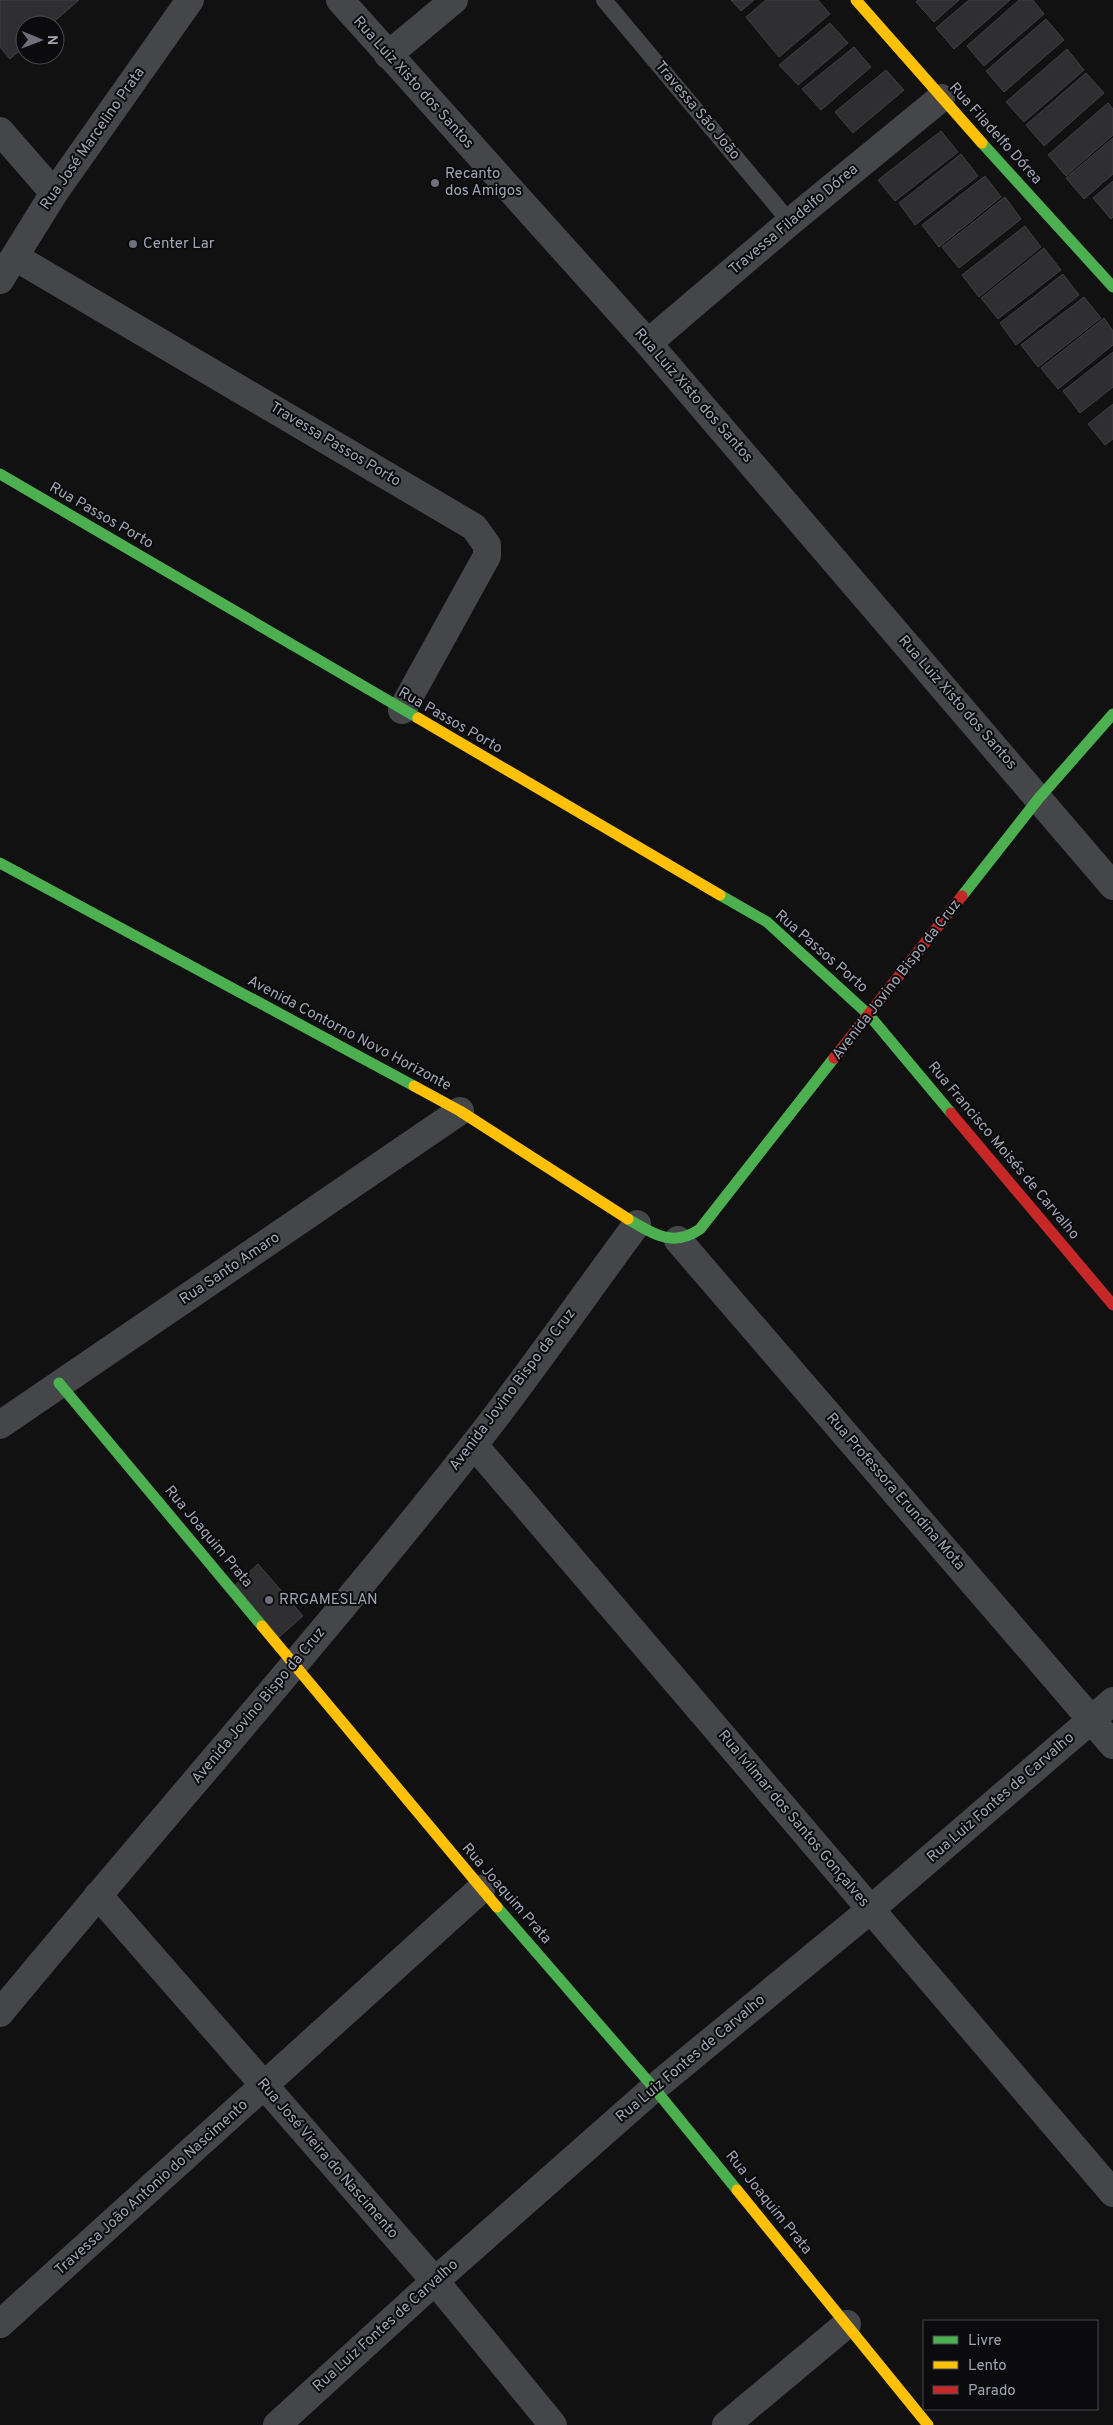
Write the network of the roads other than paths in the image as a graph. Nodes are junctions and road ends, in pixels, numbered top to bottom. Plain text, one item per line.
1 (190, 0) edge
2 (340, 0) edge
3 (454, 0) edge
4 (604, 0) edge
5 (856, 0) edge
6 (388, 55) junction
7 (941, 98) junction
8 (0, 131) edge
9 (54, 194) junction
10 (790, 222) junction
11 (15, 257) junction
12 (0, 280) edge
13 (1113, 287) edge
14 (648, 343) junction
15 (0, 474) edge
16 (402, 710) junction
17 (1113, 714) edge
18 (1039, 798) junction
19 (0, 863) edge
20 (1113, 886) edge
21 (869, 1015) junction
22 (460, 1111) junction
23 (637, 1224) junction
24 (678, 1240) junction
25 (1113, 1306) edge
26 (59, 1383) junction
27 (0, 1425) edge
28 (474, 1445) junction
29 (295, 1665) junction
30 (1113, 1701) edge
31 (1092, 1720) junction
32 (1113, 1745) edge
33 (480, 1889) junction
34 (98, 1895) junction
35 (870, 1910) junction
36 (0, 2013) edge
37 (264, 2088) junction
38 (654, 2088) junction
39 (1113, 2193) edge
40 (435, 2281) junction
41 (0, 2324) edge
42 (847, 2324) junction
43 (277, 2425) edge
44 (553, 2425) edge
45 (726, 2425) edge
46 (928, 2425) edge

1 - 9 street, Rua José Marcelino Prata
2 - 6 street, Rua Luiz Xisto dos Santos
3 - 6 street
4 - 10 lane, Travessa São João
5 - 7 street, Rua Filadelfo Dórea
6 - 14 street, Rua Luiz Xisto dos Santos
7 - 10 street, Travessa Filadelfo Dórea
7 - 13 street, Rua Filadelfo Dórea
8 - 9 street
9 - 11 street, Rua José Marcelino Prata
10 - 14 street, Travessa Filadelfo Dórea
11 - 12 street, Rua José Marcelino Prata
11 - 16 street, Travessa Passos Porto
14 - 18 street, Rua Luiz Xisto dos Santos
15 - 16 street, Rua Passos Porto
16 - 21 street, Rua Passos Porto
17 - 18 street, Avenida Jovino Bispo da Cruz
18 - 20 street, Rua Luiz Xisto dos Santos
18 - 21 street, Avenida Jovino Bispo da Cruz
19 - 22 street, Avenida Contorno Novo Horizonte
21 - 24 street, Avenida Jovino Bispo da Cruz
21 - 25 street, Rua Francisco Moisés de Carvalho
22 - 23 street, Avenida Contorno Novo Horizonte
22 - 26 street, Rua Santo Amaro
23 - 24 street, Avenida Contorno Novo Horizonte
23 - 28 street, Avenida Jovino Bispo da Cruz
24 - 31 street, Rua Professora Erundina Mota
26 - 27 street, Rua Santo Amaro
26 - 29 street, Rua Joaquim Prata
28 - 29 street, Avenida Jovino Bispo da Cruz
28 - 35 street, Rua Ivilmar dos Santos Gonçalves
29 - 33 street, Rua Joaquim Prata
29 - 34 street, Avenida Jovino Bispo da Cruz
30 - 31 street, Rua Luiz Fontes de Carvalho
31 - 32 street, Rua Professora Erundina Mota
31 - 35 street, Rua Luiz Fontes de Carvalho
33 - 37 street, Travessa João Antonio do Nascimento
33 - 38 street, Rua Joaquim Prata
34 - 36 street, Avenida Jovino Bispo da Cruz
34 - 37 street, Rua José Vieira do Nascimento
35 - 38 street, Rua Luiz Fontes de Carvalho
35 - 39 street, Rua Ivilmar dos Santos Gonçalves
37 - 40 street, Rua José Vieira do Nascimento
37 - 41 street, Travessa João Antonio do Nascimento
38 - 40 street, Rua Luiz Fontes de Carvalho
38 - 42 street, Rua Joaquim Prata
40 - 43 street, Rua Luiz Fontes de Carvalho
40 - 44 street, Rua José Vieira do Nascimento
42 - 45 street
42 - 46 street, Rua Joaquim Prata

